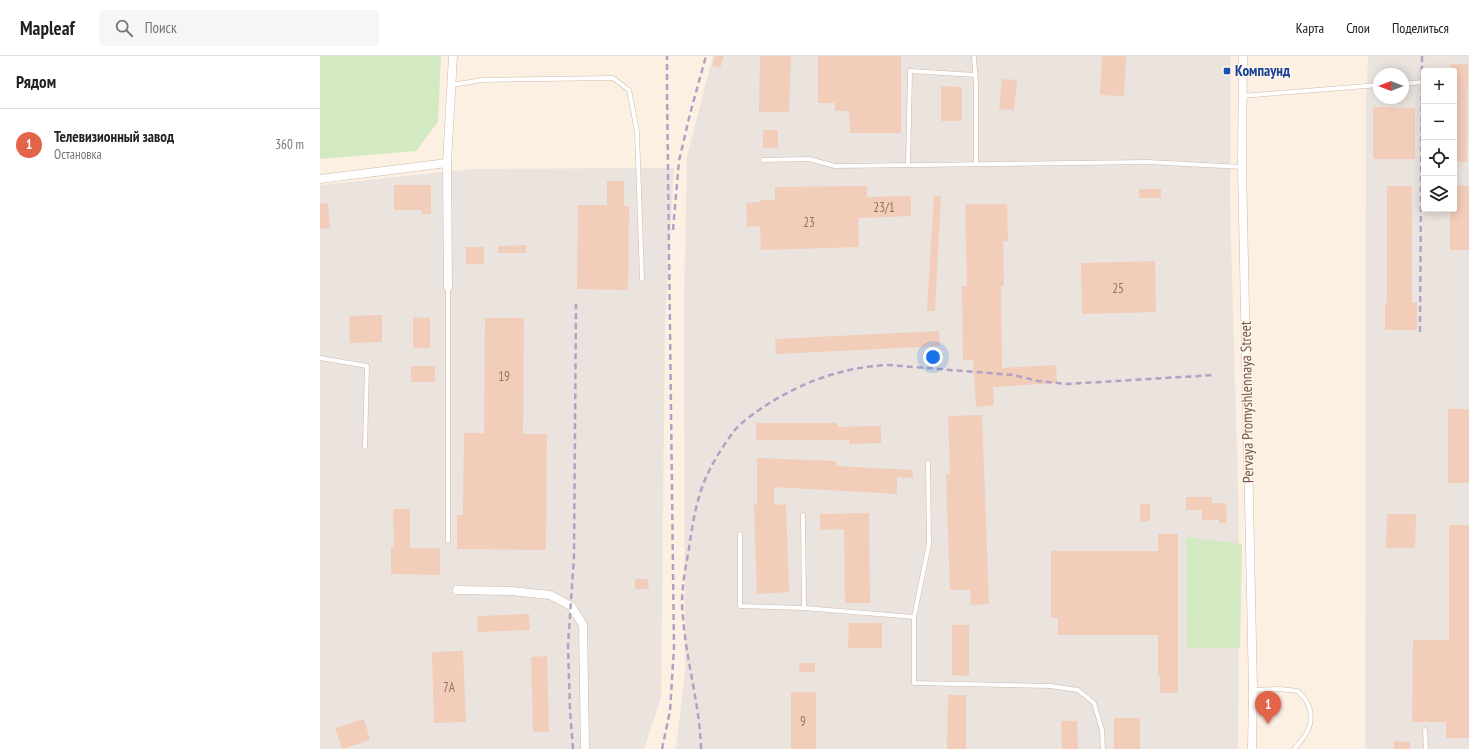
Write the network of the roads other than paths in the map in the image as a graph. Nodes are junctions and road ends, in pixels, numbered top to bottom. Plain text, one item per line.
1 (453, 56) edge
2 (974, 56) edge
3 (1243, 56) edge
4 (976, 75) junction
5 (1421, 82) edge
6 (1409, 83) edge
7 (452, 85) junction
8 (1373, 85) edge
9 (1241, 96) junction
10 (763, 160) dead end
11 (447, 163) junction
12 (976, 164) junction
13 (908, 165) junction
14 (1242, 167) junction
15 (320, 179) edge
16 (642, 279) dead end
17 (448, 287) joint
18 (320, 358) edge
19 (365, 447) dead end
20 (928, 463) dead end
21 (803, 514) dead end
22 (740, 534) dead end
23 (448, 541) dead end
24 (457, 590) dead end
25 (804, 608) junction
26 (914, 617) junction
27 (1253, 690) junction
28 (1425, 730) dead end
29 (586, 749) edge
30 (1103, 749) edge
31 (1252, 749) edge
32 (1294, 749) edge
33 (1426, 749) edge

1 - 7 street
2 - 4 lane
3 - 9 street, Pervaya Promyshlennaya Street
4 - 12 lane
4 - 13 lane
5 - 6 lane
7 - 11 street
7 - 16 lane
8 - 9 lane
9 - 14 street, Pervaya Promyshlennaya Street
10 - 13 lane
11 - 15 street
11 - 17 street
12 - 13 lane
12 - 14 lane
14 - 27 street, Pervaya Promyshlennaya Street
17 - 23 lane
18 - 19 lane
20 - 26 lane
21 - 25 lane
22 - 25 lane
24 - 29 street
25 - 26 lane
26 - 30 lane
27 - 31 street, Pervaya Promyshlennaya Street
27 - 32 lane
28 - 33 lane

